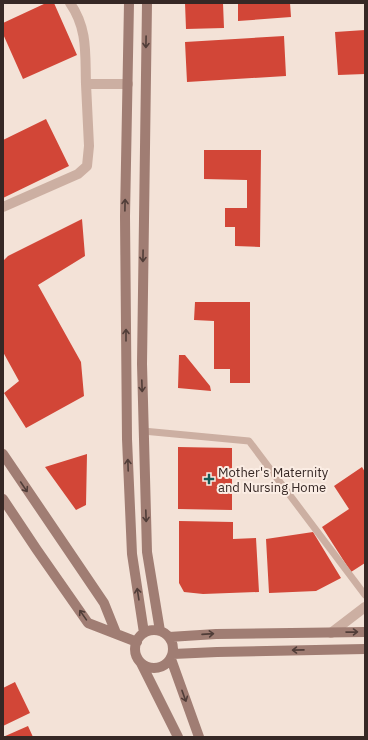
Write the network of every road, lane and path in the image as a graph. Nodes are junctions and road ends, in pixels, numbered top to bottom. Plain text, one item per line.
1 (70, 3) edge
2 (129, 3) edge
3 (147, 3) edge
4 (86, 84) junction
5 (128, 84) junction
6 (3, 207) edge
7 (143, 431) junction
8 (3, 454) edge
9 (7, 468) edge
10 (3, 499) edge
11 (365, 595) edge
12 (365, 607) edge
13 (160, 631) junction
14 (365, 632) edge
15 (116, 633) junction
16 (144, 633) junction
17 (331, 633) junction
18 (169, 637) junction
19 (137, 642) junction
20 (365, 649) edge
21 (172, 656) junction
22 (141, 663) junction
23 (178, 737) edge
24 (199, 737) edge

1 - 4 street
2 - 5 main road
3 -> 7 main road
4 - 5 street
4 - 6 street
16 -> 5 main road
7 - 11 lane
7 -> 13 main road
8 - 9 main road
9 -> 15 main road
15 -> 10 main road
12 - 17 street
13 - 16 main road
13 - 18 main road
17 -> 14 main road
15 - 19 main road
16 - 19 main road
18 -> 17 main road
18 - 21 main road
19 - 22 main road
20 -> 21 main road
21 - 22 main road
21 -> 24 main road
22 - 23 main road

